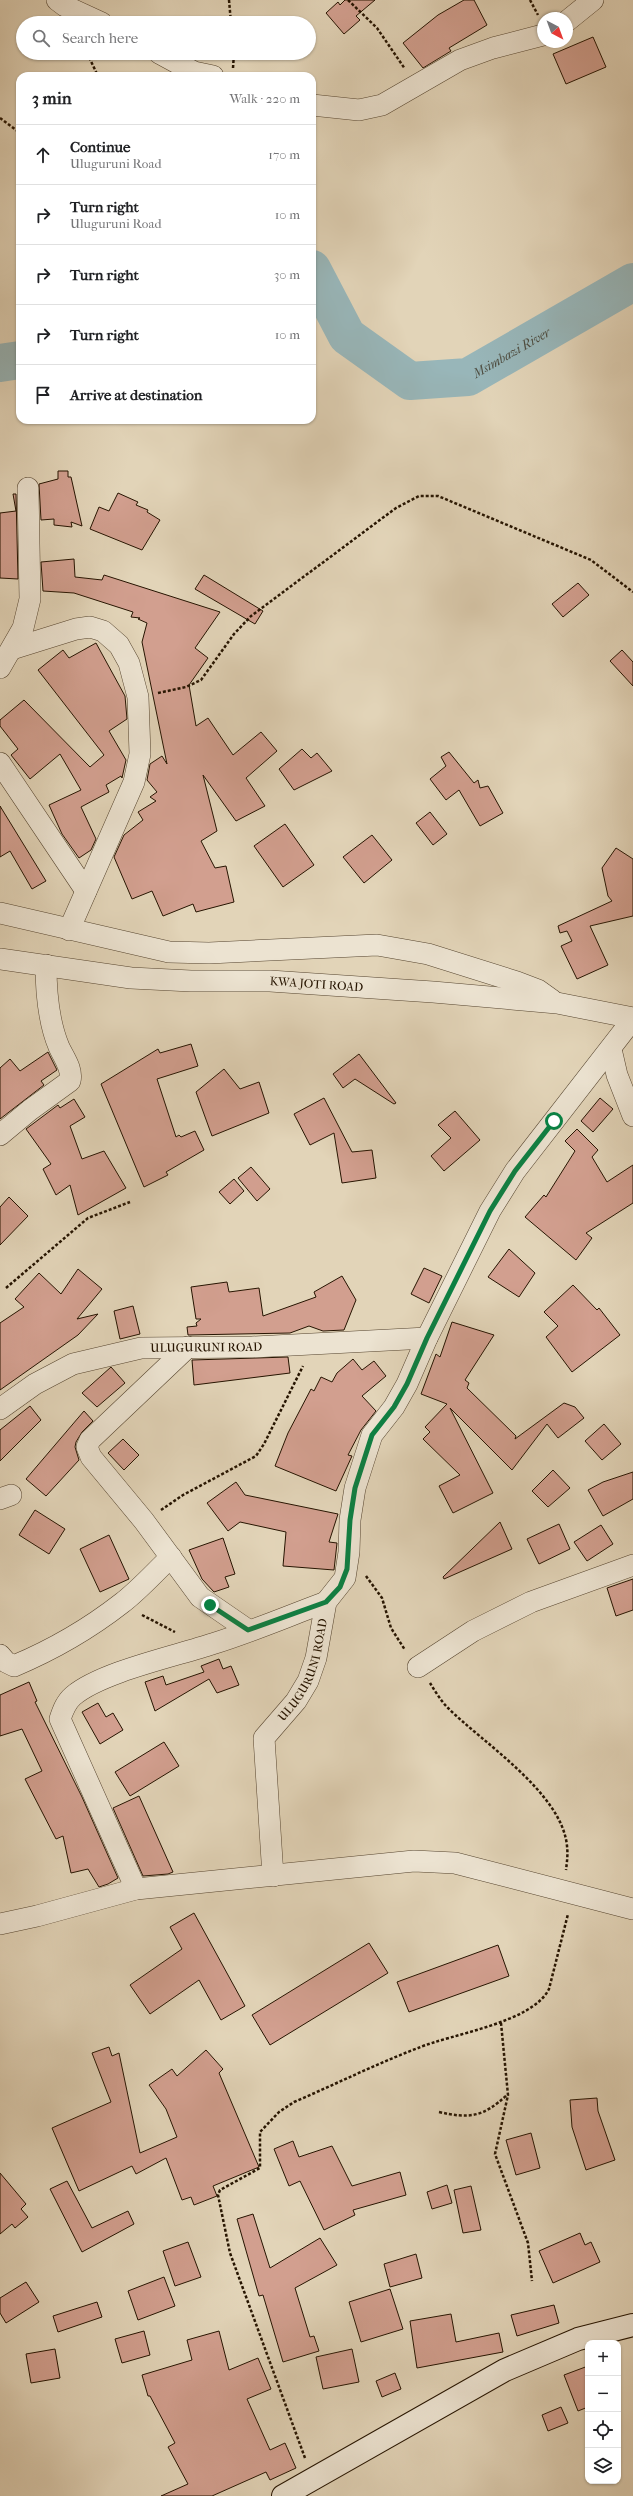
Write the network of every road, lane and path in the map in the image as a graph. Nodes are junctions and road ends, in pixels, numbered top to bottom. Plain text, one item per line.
1 (58, 0) edge
2 (229, 0) edge
3 (348, 0) edge
4 (593, 0) edge
5 (87, 16) edge
6 (230, 16) edge
7 (573, 16) edge
8 (537, 37) edge
9 (90, 60) edge
10 (172, 60) edge
11 (233, 60) edge
12 (96, 72) edge
13 (194, 72) edge
14 (232, 72) edge
15 (415, 84) junction
16 (316, 105) edge
17 (0, 118) edge
18 (16, 130) edge
19 (28, 488) dead end
20 (633, 592) edge
21 (12, 649) junction
22 (0, 668) edge
23 (138, 697) junction
24 (0, 763) edge
25 (86, 890) junction
26 (0, 914) edge
27 (69, 930) junction
28 (0, 959) edge
29 (46, 965) junction
30 (557, 1003) junction
31 (633, 1018) edge
32 (611, 1049) junction
33 (633, 1116) edge
34 (0, 1135) edge
35 (130, 1202) dead end
36 (6, 1288) dead end
37 (427, 1338) junction
38 (314, 1344) junction
39 (188, 1347) junction
40 (0, 1409) edge
41 (144, 1521) junction
42 (349, 1552) junction
43 (171, 1557) junction
44 (633, 1565) edge
45 (326, 1602) junction
46 (122, 1603) junction
47 (248, 1630) junction
48 (214, 1644) junction
49 (0, 1655) edge
50 (418, 1667) junction
51 (273, 1876) junction
52 (136, 1889) junction
53 (568, 1893) junction
54 (632, 1906) edge
55 (0, 1924) edge
56 (501, 2023) junction
57 (508, 2095) junction
58 (439, 2112) dead end
59 (532, 2281) dead end
60 (633, 2325) edge
61 (313, 2480) junction
62 (283, 2496) edge

1 - 5 street
2 - 6 path
3 - 15 path
4 - 7 street
8 - 15 street
9 - 12 path
10 - 13 street
11 - 14 path
15 - 16 street
17 - 18 path
19 - 21 street
20 - 23 path
21 - 22 street
21 - 23 street
23 - 25 street
24 - 25 street
25 - 27 street
26 - 27 street
27 - 30 street
28 - 29 street, KWA JOTI ROAD
29 - 30 street, KWA JOTI ROAD
29 - 34 street
30 - 31 street, KWA JOTI ROAD
31 - 32 street, ULUGURUNI ROAD
32 - 33 street
32 - 37 street, ULUGURUNI ROAD
35 - 36 path
37 - 38 street, ULUGURUNI ROAD
37 - 42 street, ULUGURUNI ROAD
38 - 39 street, ULUGURUNI ROAD
38 - 41 path
39 - 40 street, ULUGURUNI ROAD
39 - 41 street
41 - 43 street
42 - 45 street, ULUGURUNI ROAD
42 - 50 path
43 - 46 street
43 - 47 street
44 - 50 street
45 - 47 street
45 - 51 street, ULUGURUNI ROAD
46 - 48 path
46 - 49 street
47 - 48 street
48 - 52 street
50 - 53 path
51 - 52 street
51 - 53 street
52 - 55 street
53 - 54 street
53 - 56 path
56 - 57 path
56 - 61 path
57 - 58 path
57 - 59 path
60 - 61 street
61 - 62 street

